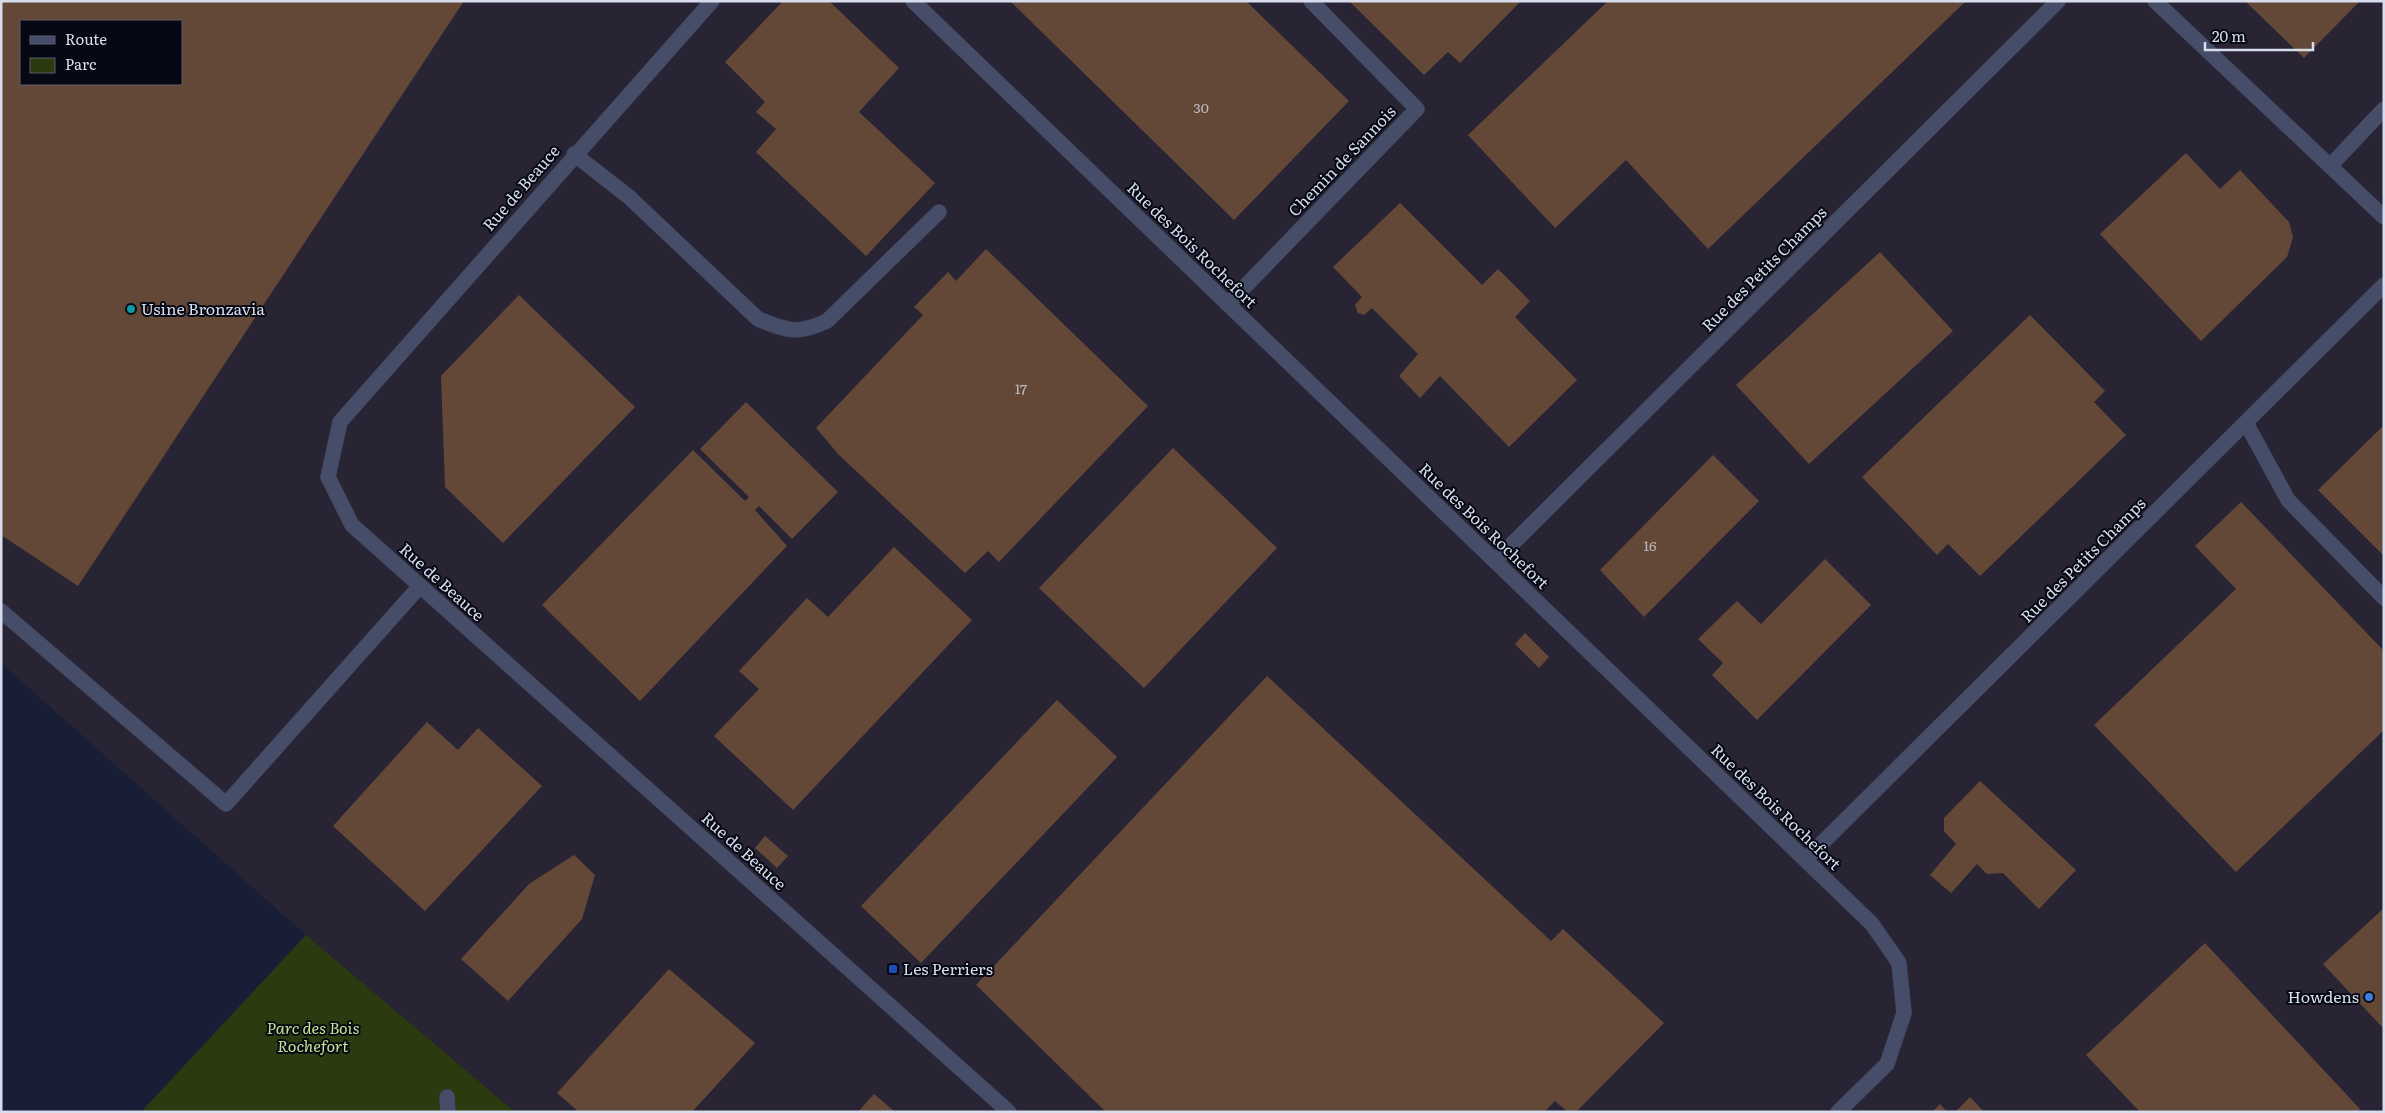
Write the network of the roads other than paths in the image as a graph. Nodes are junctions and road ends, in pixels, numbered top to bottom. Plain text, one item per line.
1 (712, 1) edge
2 (913, 1) edge
3 (1311, 1) edge
4 (2058, 1) edge
5 (2155, 1) edge
6 (2384, 109) edge
7 (574, 154) junction
8 (2331, 165) junction
9 (939, 212) dead end
10 (2384, 217) edge
11 (2384, 285) edge
12 (1228, 304) junction
13 (2246, 422) junction
14 (1495, 561) junction
15 (420, 586) junction
16 (2384, 598) edge
17 (1, 611) edge
18 (1806, 860) junction
19 (1009, 1112) edge
20 (1838, 1112) edge

1 - 7 street, Rue de Beauce
2 - 12 street, Rue des Bois Rochefort
3 - 12 street, Chemin de Sannois
4 - 14 street, Rue des Petits Champs
5 - 8 street
6 - 8 street
7 - 9 street
7 - 15 street, Rue de Beauce
8 - 10 street
11 - 13 street, Rue des Petits Champs
12 - 14 street, Rue des Bois Rochefort
13 - 16 street
13 - 18 street, Rue des Petits Champs
14 - 18 street, Rue des Bois Rochefort
15 - 17 street
15 - 19 street, Rue de Beauce
18 - 20 street, Rue des Bois Rochefort

